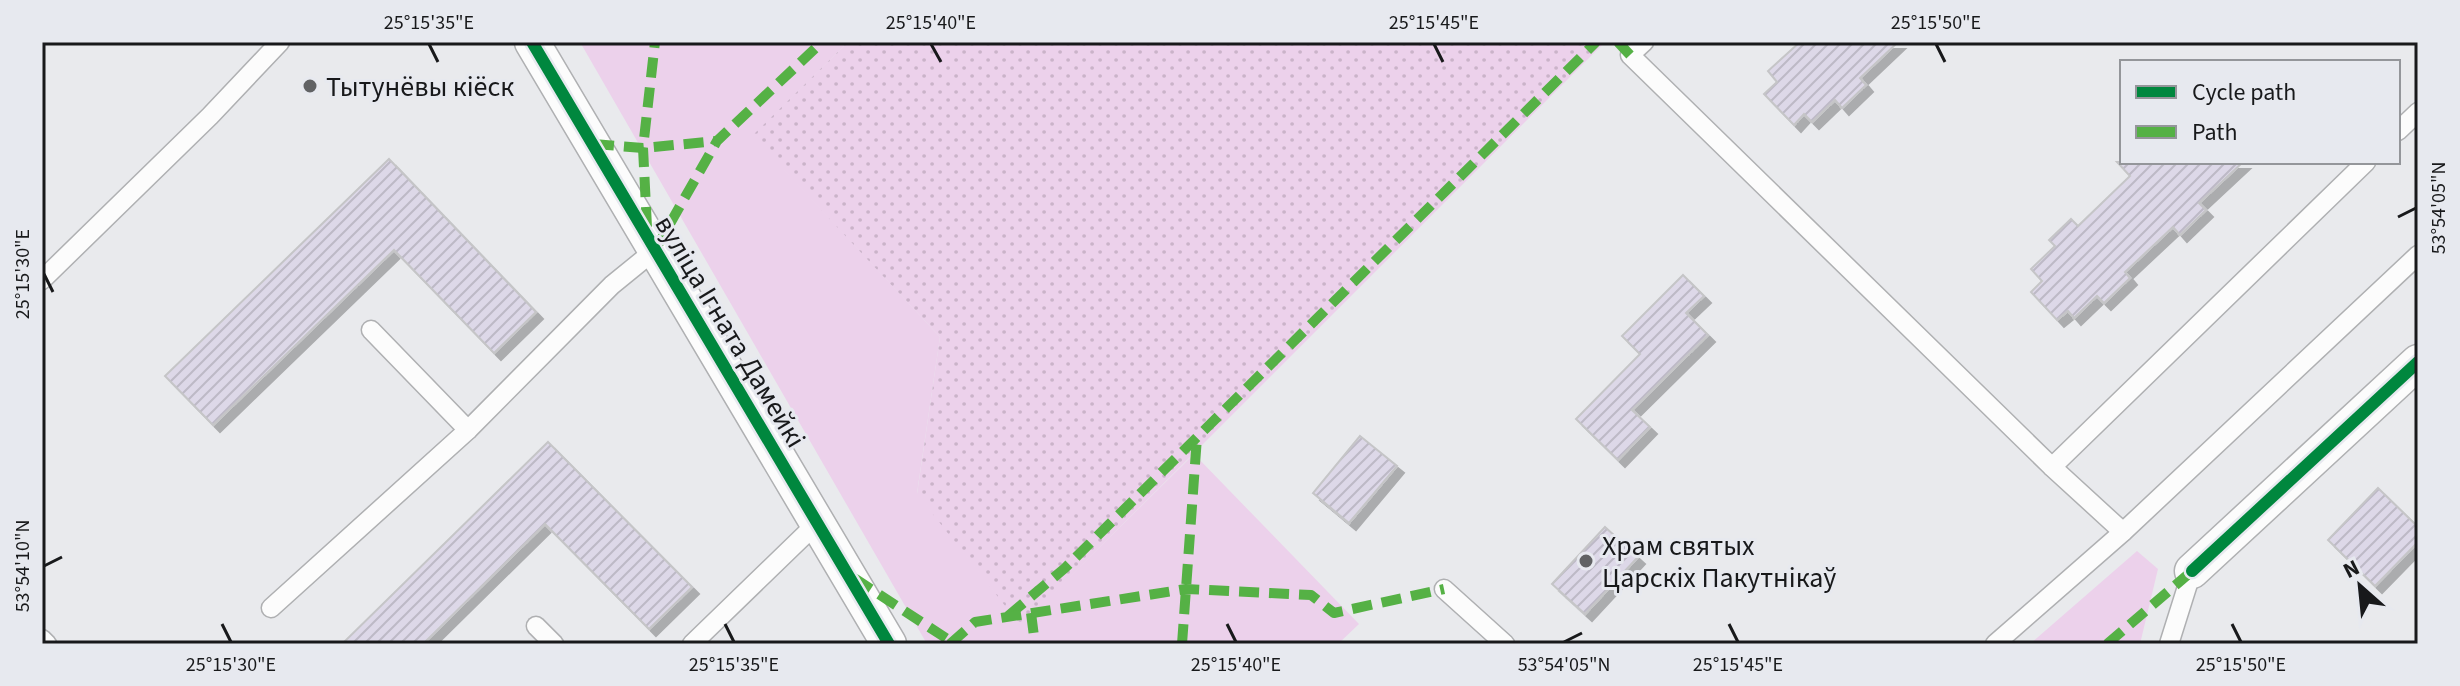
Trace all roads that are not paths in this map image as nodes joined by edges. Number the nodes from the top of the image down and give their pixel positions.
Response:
1 (280, 42) edge
2 (532, 42) edge
3 (1644, 42) edge
4 (2418, 112) edge
5 (2400, 129) edge
6 (2364, 164) edge
7 (655, 250) junction
8 (2418, 255) edge
9 (42, 280) edge
10 (371, 330) dead end
11 (2418, 362) edge
12 (468, 430) junction
13 (2052, 467) junction
14 (817, 523) junction
15 (2123, 532) junction
16 (2192, 571) joint
17 (1444, 589) dead end
18 (271, 608) dead end
19 (536, 626) dead end
20 (42, 639) edge
21 (47, 644) edge
22 (554, 644) edge
23 (692, 644) edge
24 (889, 644) edge
25 (1505, 644) edge
26 (1995, 644) edge
27 (2169, 644) edge

1 - 9 lane
2 - 7 street, вуліца Ігната Дамейкі
3 - 13 lane
4 - 5 lane
6 - 13 lane
7 - 12 lane
7 - 14 street, вуліца Ігната Дамейкі
8 - 15 lane
10 - 12 lane
11 - 16 street
12 - 18 lane
13 - 15 lane
14 - 23 lane
14 - 24 street, вуліца Ігната Дамейкі
15 - 26 lane
16 - 27 lane
17 - 25 lane
19 - 22 lane
20 - 21 lane

